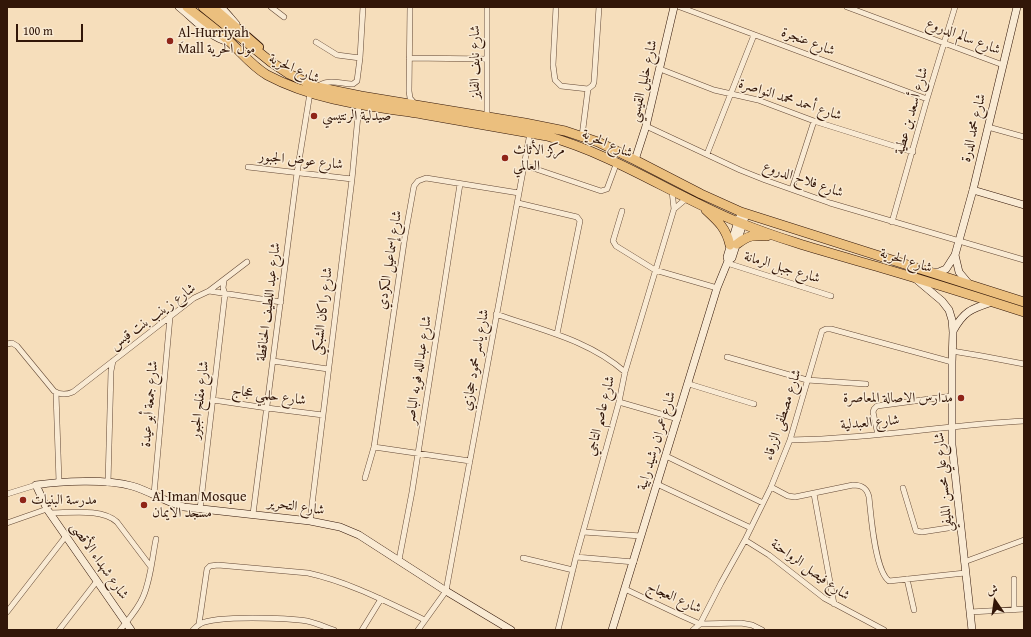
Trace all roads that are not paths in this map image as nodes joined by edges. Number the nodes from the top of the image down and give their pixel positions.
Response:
1 (179, 7) edge
2 (186, 7) edge
3 (203, 7) edge
4 (213, 7) edge
5 (220, 7) edge
6 (271, 7) edge
7 (363, 7) edge
8 (410, 7) edge
9 (487, 7) edge
10 (556, 7) edge
11 (599, 7) edge
12 (674, 7) edge
13 (680, 7) edge
14 (847, 7) edge
15 (955, 7) edge
16 (1016, 7) edge
17 (284, 17) dead end
18 (238, 28) junction
19 (754, 35) junction
20 (230, 42) junction
21 (316, 42) dead end
22 (944, 44) junction
23 (360, 58) junction
24 (409, 58) junction
25 (487, 59) junction
26 (270, 62) junction
27 (1003, 65) junction
28 (660, 69) junction
29 (317, 87) junction
30 (588, 89) junction
31 (409, 91) junction
32 (310, 93) junction
33 (730, 93) junction
34 (927, 99) junction
35 (398, 103) junction
36 (359, 105) junction
37 (417, 105) junction
38 (487, 116) junction
39 (814, 121) junction
40 (646, 126) junction
41 (988, 127) junction
42 (530, 133) junction
43 (582, 136) junction
44 (1024, 137) edge
45 (913, 152) junction
46 (707, 154) junction
47 (635, 160) junction
48 (617, 162) junction
49 (524, 165) junction
50 (248, 167) dead end
51 (297, 173) junction
52 (352, 179) junction
53 (460, 184) junction
54 (671, 190) junction
55 (792, 190) junction
56 (973, 190) junction
57 (519, 193) junction
58 (687, 198) junction
59 (518, 203) junction
60 (698, 204) junction
61 (1024, 205) edge
62 (674, 209) junction
63 (622, 211) dead end
64 (744, 213) junction
65 (892, 222) junction
66 (740, 223) junction
67 (779, 238) junction
68 (959, 241) junction
69 (733, 244) junction
70 (955, 255) junction
71 (1024, 260) edge
72 (246, 262) dead end
73 (727, 262) junction
74 (655, 270) junction
75 (931, 272) junction
76 (914, 277) junction
77 (224, 281) junction
78 (969, 284) junction
79 (717, 288) junction
80 (209, 291) junction
81 (225, 294) junction
82 (831, 296) dead end
83 (281, 302) junction
84 (992, 302) junction
85 (1024, 302) edge
86 (1024, 312) edge
87 (496, 314) junction
88 (170, 317) junction
89 (953, 332) junction
90 (558, 334) junction
91 (7, 344) edge
92 (952, 351) junction
93 (727, 357) dead end
94 (113, 361) junction
95 (273, 362) junction
96 (952, 362) junction
97 (1024, 364) edge
98 (328, 369) junction
99 (625, 372) junction
100 (807, 380) junction
101 (689, 384) junction
102 (866, 384) dead end
103 (56, 393) junction
104 (952, 396) junction
105 (212, 400) junction
106 (619, 402) junction
107 (754, 404) dead end
108 (267, 408) junction
109 (323, 415) junction
110 (678, 419) junction
111 (1024, 421) edge
112 (951, 428) junction
113 (878, 435) junction
114 (790, 440) junction
115 (374, 447) junction
116 (417, 454) junction
117 (666, 456) junction
118 (470, 461) junction
119 (365, 478) dead end
120 (59, 482) junction
121 (108, 483) junction
122 (658, 484) junction
123 (36, 485) junction
124 (771, 487) junction
125 (903, 488) dead end
126 (7, 494) edge
127 (154, 494) junction
128 (814, 494) junction
129 (763, 503) junction
130 (200, 509) junction
131 (49, 511) junction
132 (253, 514) junction
133 (310, 521) junction
134 (7, 523) edge
135 (961, 526) junction
136 (750, 528) junction
137 (583, 532) junction
138 (66, 536) junction
139 (641, 536) junction
140 (156, 539) dead end
141 (745, 540) junction
142 (1024, 540) edge
143 (576, 557) junction
144 (523, 558) dead end
145 (400, 560) junction
146 (634, 562) junction
147 (964, 562) junction
148 (151, 567) junction
149 (573, 570) junction
150 (965, 573) junction
151 (907, 579) junction
152 (1014, 579) dead end
153 (97, 581) junction
154 (625, 589) junction
155 (446, 591) junction
156 (382, 599) junction
157 (834, 604) junction
158 (1024, 609) edge
159 (914, 610) dead end
160 (1014, 610) junction
161 (7, 612) edge
162 (970, 612) junction
163 (425, 620) junction
164 (126, 623) junction
165 (199, 624) junction
166 (700, 624) junction
167 (58, 630) edge
168 (120, 630) edge
169 (131, 630) edge
170 (193, 630) edge
171 (334, 630) edge
172 (362, 630) edge
173 (418, 630) edge
174 (512, 630) edge
175 (558, 630) edge
176 (612, 630) edge
177 (693, 630) edge
178 (762, 630) edge
179 (884, 630) edge
180 (972, 630) edge

1 - 20 street
2 - 20 highway, شارع الحرية
3 - 26 highway, شارع الحرية
4 - 18 main road
5 - 18 street
6 - 17 street
7 - 23 street
8 - 24 street
9 - 25 street, شارع نايف الفايز
10 - 30 street
11 - 30 street
12 - 28 street, شارع خليل القيسي
13 - 19 street, شارع عنجرة
14 - 22 street, شارع سالم الدروع
15 - 22 street, شارع أسعد بن عطية
16 - 27 street, شارع محمد الدرة
18 - 26 main road
19 - 33 street
19 - 34 street, شارع عنجرة
20 - 32 highway, شارع الحرية
21 - 23 street
22 - 27 street, شارع سالم الدروع
22 - 34 street, شارع أسعد بن عطية
23 - 29 street
24 - 25 street
24 - 31 street
25 - 38 street, شارع نايف الفايز
26 - 29 highway, شارع الحرية
27 - 41 street, شارع محمد الدرة
28 - 33 street, شارع أحمد محمد النواصرة
28 - 40 street, شارع خليل القيسي
29 - 35 highway, شارع الحرية
30 - 43 street
31 - 35 street
31 - 37 street
32 - 36 highway, شارع الحرية
32 - 51 street, شارع عبد اللطيف الحناقطة
33 - 39 street, شارع أحمد محمد النواصرة
33 - 46 street
34 - 45 street, شارع أسعد بن عطية
35 - 37 highway, شارع الحرية
36 - 42 highway, شارع الحرية
36 - 52 street, شارع راكان الشبكي
37 - 38 highway, شارع الحرية
38 - 43 highway, شارع الحرية
39 - 45 street, شارع أحمد محمد النواصرة
39 - 55 street
40 - 46 street, شارع فلاح الدروع
40 - 47 street, شارع خليل القيسي
41 - 44 street
41 - 56 street, شارع محمد الدرة
42 - 48 highway, شارع الحرية
42 - 49 street, شارع ياسر محمود حجازي
43 - 47 highway, شارع الحرية
45 - 65 street, شارع أسعد بن عطية
46 - 55 street, شارع فلاح الدروع
47 - 64 highway, شارع الحرية
48 - 49 street
48 - 54 highway, شارع الحرية
49 - 57 street, شارع ياسر محمود حجازي
50 - 51 street, شارع عوض الجبور
51 - 52 street, شارع عوض الجبور
51 - 83 street, شارع عبد اللطيف الحناقطة
52 - 98 street, شارع راكان الشبكي
53 - 57 street, شارع إسماعيل الكردي
53 - 115 street, شارع إسماعيل الكردي
53 - 116 street, شارع عبدالله فويه الباصر
54 - 58 highway, شارع الحرية
54 - 62 street, شارع عاصم التاجي
55 - 65 street, شارع فلاح الدروع
56 - 61 street
56 - 68 street, شارع محمد الدرة
57 - 59 street, شارع ياسر محمود حجازي
58 - 60 highway, شارع الحرية
58 - 62 street
59 - 87 street, شارع ياسر محمود حجازي
59 - 90 street
60 - 66 highway, شارع الحرية
60 - 69 highway
62 - 74 street, شارع عاصم التاجي
63 - 74 street
64 - 66 street, شارع عمران رشيد رابية
64 - 75 highway, شارع الحرية
65 - 68 street, شارع فلاح الدروع
66 - 67 highway, شارع الحرية
66 - 69 street, شارع عمران رشيد رابية
67 - 69 highway
67 - 76 highway, شارع الحرية
68 - 70 street, شارع محمد الدرة
68 - 71 street, شارع فلاح الدروع
69 - 73 street, شارع عمران رشيد رابية
70 - 75 street, شارع محمد الدرة
70 - 78 street
72 - 77 street
73 - 79 street, شارع عمران رشيد رابية
73 - 82 street, شارع جبل الرمانة
74 - 79 street
74 - 99 street, شارع عاصم التاجي
75 - 78 highway, شارع الحرية
76 - 84 highway, شارع الحرية
76 - 89 street, شارع علي محسن المليفي
77 - 80 street
77 - 81 street, شارع مفلح الجبور
78 - 85 highway, شارع الحرية
79 - 101 street, شارع عمران رشيد رابية
80 - 81 street, شارع زينب بنت قيس
80 - 88 street, شارع زينب بنت قيس
81 - 83 street, شارع زينب بنت قيس
81 - 105 street, شارع مفلح الجبور
83 - 95 street, شارع عبد اللطيف الحناقطة
84 - 86 highway, شارع الحرية
84 - 89 street
87 - 90 street
87 - 118 street, شارع ياسر محمود حجازي
88 - 94 street, شارع زينب بنت قيس
88 - 127 street, شارع جمعة أبو عيدة
89 - 92 street, شارع علي محسن المليفي
90 - 99 street
91 - 103 street
92 - 96 street, شارع علي محسن المليفي
92 - 97 street
93 - 100 street
94 - 103 street
94 - 121 street, شارع زينب بنت قيس
95 - 98 street
95 - 108 street, شارع عبد اللطيف الحناقطة
96 - 100 street, شارع مصطفى الزرقاء
96 - 104 street, شارع علي محسن المليفي
98 - 109 street, شارع راكان الشبكي
99 - 106 street, شارع عاصم التاجي
100 - 102 street
100 - 114 street, شارع مصطفى الزرقاء
101 - 107 street
101 - 110 street, شارع عمران رشيد رابية
103 - 120 street
104 - 112 street, شارع علي محسن المليفي
104 - 113 street
105 - 108 street, شارع حلمي عجاج
105 - 130 street, شارع مفلح الجبور
106 - 110 street
106 - 137 street, شارع عاصم التاجي
108 - 109 street, شارع حلمي عجاج
108 - 132 street, شارع عبد اللطيف الحناقطة
109 - 133 street, شارع راكان الشبكي
110 - 117 street, شارع عمران رشيد رابية
111 - 112 street, شارع العبدلية
112 - 113 street, شارع العبدلية
112 - 135 street, شارع علي محسن المليفي
113 - 114 street, شارع العبدلية
114 - 124 street, شارع مصطفى الزرقاء
115 - 116 street
115 - 119 street, شارع إسماعيل الكردي
116 - 118 street
116 - 145 street, شارع عبدالله فويه الباصر
117 - 122 street, شارع عمران رشيد رابية
117 - 129 street
118 - 155 street, شارع ياسر محمود حجازي
120 - 121 street, شارع التحرير
120 - 123 street, شارع التحرير
121 - 127 street, شارع التحرير
122 - 136 street
122 - 139 street, شارع عمران رشيد رابية
123 - 126 street, شارع التحرير
123 - 131 street, شارع شهداء الأقصى
124 - 128 street
124 - 129 street, شارع مصطفى الزرقاء
125 - 135 street
127 - 130 street, شارع التحرير
128 - 151 street
128 - 157 street
129 - 136 street, شارع مصطفى الزرقاء
130 - 132 street, شارع التحرير
131 - 134 street
131 - 138 street, شارع شهداء الأقصى
131 - 148 street
132 - 133 street, شارع التحرير
133 - 145 street, شارع التحرير
135 - 147 street, شارع علي محسن المليفي
136 - 141 street, شارع مصطفى الزرقاء
137 - 139 street
137 - 143 street, شارع عاصم التاجي
138 - 153 street, شارع شهداء الأقصى
138 - 161 street
139 - 146 street, شارع عمران رشيد رابية
140 - 148 street
141 - 157 street, شارع فيصل الرواحنة
141 - 166 street, شارع مصطفى الزرقاء
142 - 147 street
143 - 146 street
143 - 149 street, شارع عاصم التاجي
144 - 149 street
145 - 155 street, شارع التحرير
146 - 154 street, شارع عمران رشيد رابية
147 - 150 street, شارع علي محسن المليفي
148 - 164 street
149 - 175 street, شارع عاصم التاجي
150 - 151 street
150 - 162 street, شارع علي محسن المليفي
151 - 159 street
152 - 160 street
153 - 164 street, شارع شهداء الأقصى
153 - 167 street
154 - 166 street, شارع العجاج
154 - 176 street, شارع عمران رشيد رابية
155 - 163 street
155 - 174 street, شارع التحرير
156 - 163 street
156 - 165 street
156 - 172 street
157 - 179 street, شارع فيصل الرواحنة
158 - 160 street
160 - 162 street
162 - 180 street, شارع علي محسن المليفي
163 - 173 street
164 - 168 street
164 - 169 street, شارع شهداء الأقصى
165 - 170 street
165 - 171 street
166 - 177 street
166 - 178 street, شارع العجاج

